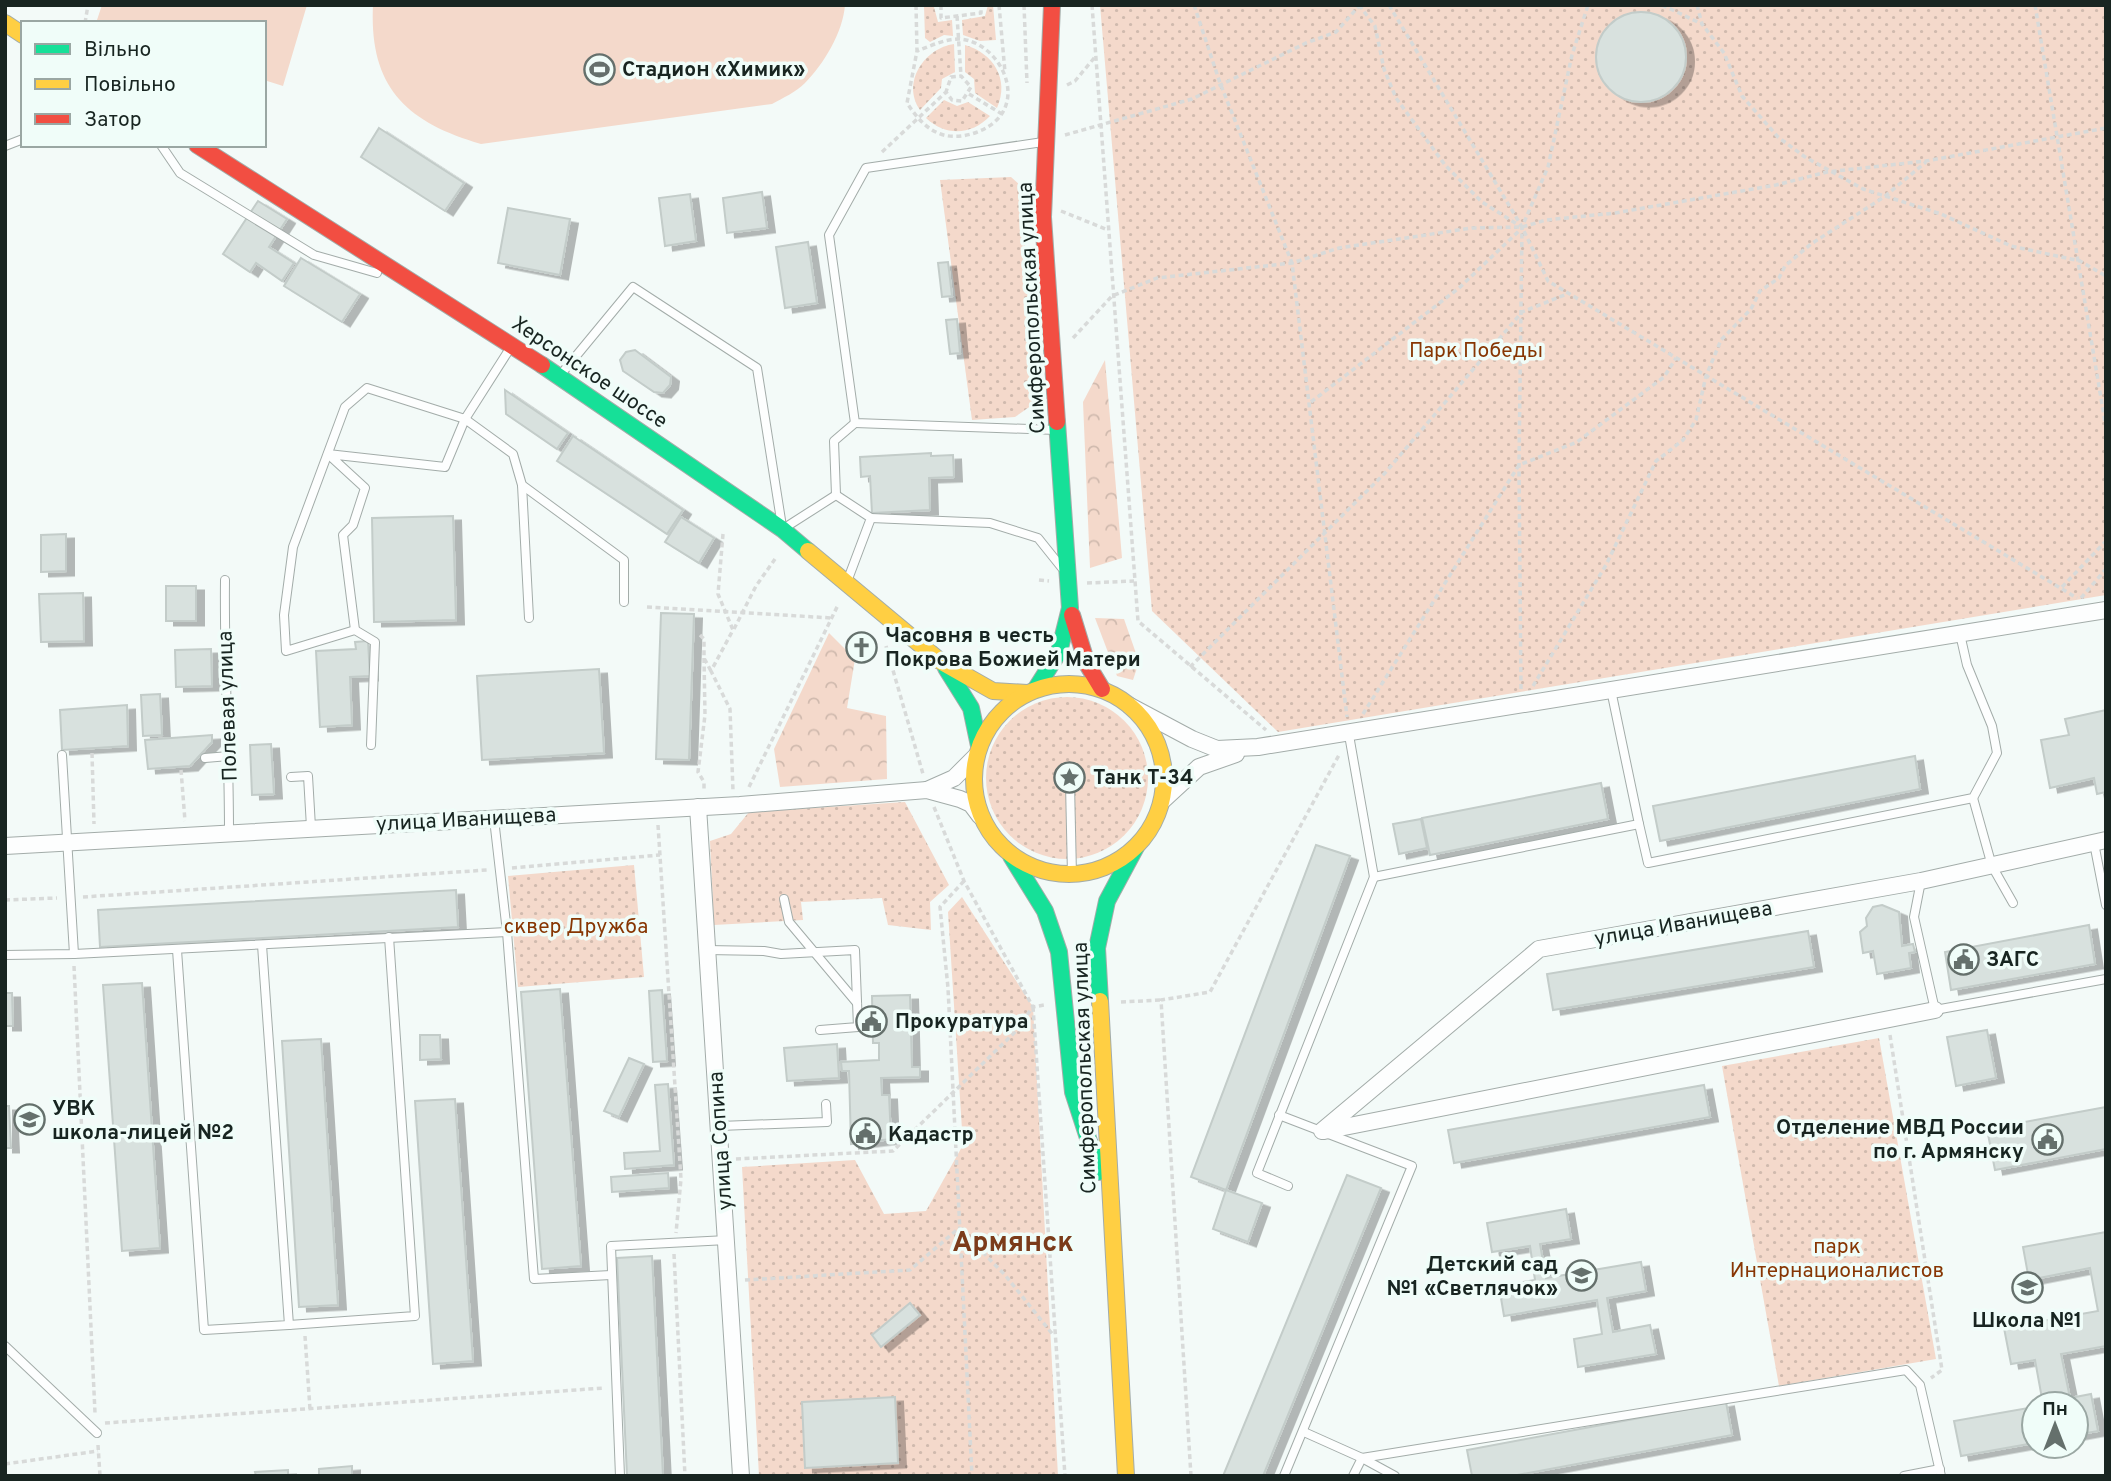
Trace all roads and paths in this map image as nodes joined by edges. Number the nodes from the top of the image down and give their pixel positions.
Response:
1 (916, 5) edge
2 (941, 5) edge
3 (981, 5) edge
4 (999, 5) edge
5 (1024, 5) edge
6 (1052, 5) edge
7 (1092, 5) edge
8 (1194, 5) edge
9 (1359, 5) edge
10 (1389, 5) edge
11 (1588, 5) edge
12 (1662, 5) edge
13 (1697, 5) edge
14 (2035, 5) edge
15 (957, 16) junction
16 (5, 23) edge
17 (1702, 24) junction
18 (21, 34) edge
19 (958, 39) junction
20 (917, 51) junction
21 (1095, 57) junction
22 (1005, 74) junction
23 (961, 76) junction
24 (1220, 83) junction
25 (1058, 88) dead end
26 (1027, 89) dead end
27 (946, 92) junction
28 (969, 94) junction
29 (1002, 114) junction
30 (918, 119) junction
31 (1100, 125) junction
32 (2106, 128) edge
33 (2057, 136) junction
34 (1050, 140) junction
35 (162, 147) edge
36 (200, 147) edge
37 (1926, 161) junction
38 (866, 168) junction
39 (1827, 172) junction
40 (1884, 197) junction
41 (1057, 209) dead end
42 (1522, 227) junction
43 (1108, 230) junction
44 (2080, 261) junction
45 (1292, 262) junction
46 (2106, 276) edge
47 (418, 285) junction
48 (1567, 294) junction
49 (1112, 296) junction
50 (1522, 312) junction
51 (512, 344) junction
52 (1068, 344) dead end
53 (1676, 358) junction
54 (561, 375) junction
55 (1706, 376) junction
56 (1310, 402) junction
57 (465, 419) junction
58 (855, 423) junction
59 (2106, 428) edge
60 (1058, 430) junction
61 (328, 454) junction
62 (1519, 465) junction
63 (522, 485) junction
64 (836, 495) junction
65 (871, 518) junction
66 (782, 529) junction
67 (1324, 533) junction
68 (723, 534) dead end
69 (2106, 541) edge
70 (775, 559) dead end
71 (2106, 569) edge
72 (1070, 579) junction
73 (225, 580) dead end
74 (847, 584) junction
75 (2062, 587) junction
76 (2079, 599) junction
77 (624, 602) dead end
78 (647, 607) dead end
79 (1070, 608) junction
80 (727, 611) junction
81 (2098, 611) edge
82 (742, 612) junction
83 (885, 613) junction
84 (529, 618) dead end
85 (832, 618) junction
86 (355, 629) junction
87 (733, 630) junction
88 (1960, 634) junction
89 (700, 635) dead end
90 (704, 658) junction
91 (940, 660) junction
92 (1191, 667) junction
93 (710, 671) junction
94 (1102, 689) junction
95 (1611, 690) junction
96 (1031, 692) junction
97 (1522, 705) junction
98 (1130, 706) junction
99 (1349, 735) junction
100 (1297, 743) junction
101 (371, 745) dead end
102 (1258, 747) junction
103 (977, 751) junction
104 (92, 753) dead end
105 (62, 755) dead end
106 (229, 757) junction
107 (205, 758) dead end
108 (181, 770) dead end
109 (291, 777) dead end
110 (1070, 784) dead end
111 (927, 790) junction
112 (724, 795) dead end
113 (1973, 798) junction
114 (1162, 801) junction
115 (701, 802) junction
116 (740, 805) junction
117 (656, 810) junction
118 (980, 816) junction
119 (494, 817) junction
120 (1639, 824) junction
121 (311, 827) junction
122 (229, 832) junction
123 (186, 834) junction
124 (94, 840) junction
125 (67, 842) junction
126 (2100, 842) edge
127 (5, 846) edge
128 (1136, 847) junction
129 (660, 855) junction
130 (1011, 856) junction
131 (1992, 866) junction
132 (499, 870) junction
133 (1072, 875) junction
134 (1374, 877) junction
135 (964, 881) junction
136 (1921, 881) junction
137 (71, 898) junction
138 (784, 899) dead end
139 (5, 900) edge
140 (2013, 903) dead end
141 (2106, 905) edge
142 (507, 932) junction
143 (389, 937) junction
144 (262, 945) junction
145 (177, 950) junction
146 (706, 950) junction
147 (815, 953) junction
148 (74, 954) junction
149 (5, 955) edge
150 (2106, 979) edge
151 (1161, 1000) junction
152 (857, 1003) junction
153 (1064, 1003) junction
154 (1099, 1003) junction
155 (1033, 1007) junction
156 (1935, 1010) junction
157 (1888, 1019) junction
158 (820, 1030) dead end
159 (953, 1091) junction
160 (826, 1104) dead end
161 (1279, 1115) junction
162 (720, 1126) junction
163 (1322, 1131) junction
164 (722, 1160) junction
165 (1288, 1186) dead end
166 (1111, 1212) junction
167 (959, 1227) junction
168 (727, 1240) junction
169 (675, 1242) junction
170 (611, 1275) junction
171 (729, 1281) junction
172 (304, 1324) junction
173 (289, 1325) junction
174 (1055, 1337) junction
175 (5, 1346) edge
176 (1920, 1385) junction
177 (616, 1387) junction
178 (310, 1409) junction
179 (96, 1429) junction
180 (1304, 1432) junction
181 (98, 1451) junction
182 (1362, 1458) junction
183 (5, 1464) edge
184 (1941, 1473) edge
185 (100, 1476) edge
186 (620, 1476) edge
187 (685, 1476) edge
188 (741, 1476) edge
189 (972, 1476) edge
190 (1065, 1476) edge
191 (1126, 1476) edge
192 (1191, 1476) edge
193 (1284, 1476) edge
194 (1353, 1476) edge
195 (1395, 1476) edge
196 (1904, 1476) edge

1 - 20 path
2 - 15 path
3 - 15 path
4 - 22 path
5 - 26 path
6 - 34 main road, Симферопольская улица
7 - 21 path
8 - 24 path
9 - 24 path
9 - 42 path
10 - 42 path
11 - 42 path
12 - 17 path
13 - 17 path
14 - 33 path
15 - 19 path
16 - 18 main road
17 - 39 path
19 - 20 path
19 - 22 path
19 - 23 path
20 - 30 path
21 - 25 path
21 - 31 path
22 - 29 path
23 - 27 path
23 - 28 path
24 - 31 path
24 - 45 path
27 - 28 path
27 - 30 path
28 - 29 path
29 - 30 path
30 - 38 path
31 - 34 path
31 - 43 path
32 - 33 path
33 - 37 path
33 - 44 path
34 - 38 lane
34 - 60 main road, Симферопольская улица
35 - 47 lane
36 - 47 main road, Херсонское шоссе
37 - 39 path
37 - 40 path
38 - 58 lane
39 - 40 path
39 - 42 path
40 - 44 path
40 - 55 path
41 - 43 path
42 - 45 path
42 - 48 path
42 - 50 path
42 - 56 path
43 - 49 path
44 - 46 path
44 - 59 path
45 - 49 path
45 - 56 path
47 - 51 main road, Херсонское шоссе
48 - 50 path
48 - 53 path
49 - 52 path
49 - 92 path
50 - 62 path
50 - 67 path
51 - 54 main road, Херсонское шоссе
51 - 57 lane
53 - 55 path
53 - 62 path
54 - 66 main road, Херсонское шоссе
54 - 66 lane
55 - 75 path
55 - 97 path
56 - 67 path
57 - 61 lane
57 - 61 lane
57 - 63 lane
58 - 60 lane
58 - 64 lane
60 - 72 main road, Симферопольская улица
61 - 86 lane
61 - 86 lane
62 - 97 path
62 - 99 path
63 - 77 lane
63 - 84 lane
64 - 65 lane
64 - 66 lane
65 - 72 lane
65 - 74 lane
66 - 74 main road, Херсонское шоссе
67 - 92 path
67 - 99 path
68 - 80 path
69 - 75 path
70 - 82 path
71 - 76 path
72 - 79 main road, Симферопольская улица
73 - 106 lane, Полевая улица
74 - 83 main road, Херсонское шоссе
74 - 85 path
75 - 76 path
76 - 81 path
78 - 80 path
79 - 94 main road, Симферопольская улица
79 - 96 main road, Симферопольская улица
80 - 82 path
80 - 87 path
81 - 88 street
82 - 85 path
82 - 87 path
83 - 91 main road, Херсонское шоссе
83 - 111 path
85 - 116 path
86 - 101 lane
87 - 93 path
88 - 95 street
88 - 113 lane
89 - 90 path
90 - 93 path
90 - 115 path
91 - 96 main road, Херсонское шоссе
91 - 103 main road, Херсонское шоссе
92 - 100 path
93 - 112 path
94 - 96 main road
94 - 98 main road
95 - 97 street
95 - 120 lane
96 - 103 main road
97 - 99 street
98 - 102 street
98 - 114 main road
99 - 100 street
99 - 134 lane
99 - 151 path
100 - 102 street
102 - 114 street
103 - 111 street, улица Иванищева
103 - 118 main road
104 - 124 path
105 - 125 lane
106 - 107 lane
106 - 122 lane, Полевая улица
108 - 123 path
109 - 121 lane
110 - 133 lane
111 - 116 street, улица Иванищева
111 - 118 street, улица Иванищева
111 - 135 path
113 - 120 lane
113 - 131 lane
114 - 128 main road
115 - 116 street, улица Иванищева
115 - 117 street, улица Иванищева
115 - 146 street, улица Сопина
117 - 119 street, улица Иванищева
117 - 129 path
118 - 130 main road
119 - 121 street, улица Иванищева
119 - 132 lane
120 - 134 lane
121 - 122 street, улица Иванищева
122 - 123 street, улица Иванищева
123 - 124 street, улица Иванищева
124 - 125 street, улица Иванищева
125 - 127 street, улица Иванищева
125 - 137 lane
126 - 131 street, улица Иванищева
126 - 141 lane
128 - 133 main road
128 - 154 main road, Симферопольская улица
129 - 132 path
129 - 169 path
130 - 133 main road
130 - 153 main road, Симферопольская улица
131 - 136 street, улица Иванищева
131 - 140 lane
132 - 137 path
132 - 142 lane
134 - 161 lane
135 - 155 path
135 - 159 path
136 - 156 lane
136 - 163 street, улица Иванищева
137 - 139 path
137 - 148 lane
138 - 147 lane
142 - 143 lane
142 - 170 lane
143 - 144 lane
143 - 172 lane
144 - 145 lane
144 - 173 lane
145 - 148 lane
145 - 173 lane
146 - 147 lane
146 - 162 street, улица Сопина
147 - 152 lane
147 - 152 lane
148 - 149 lane
148 - 179 path
150 - 156 lane
151 - 154 path
151 - 192 path
152 - 158 lane
153 - 155 path
153 - 166 main road, Симферопольская улица
154 - 166 main road, Симферопольская улица
155 - 159 path
155 - 174 path
156 - 157 street
157 - 163 street
157 - 176 path
159 - 164 path
159 - 167 path
160 - 162 lane
161 - 163 lane
161 - 165 lane
162 - 164 street, улица Сопина
163 - 180 lane
164 - 168 street, улица Сопина
166 - 191 main road, Симферопольская улица
167 - 171 path
167 - 174 path
167 - 189 path
168 - 169 lane
168 - 171 street, улица Сопина
169 - 170 lane
169 - 187 path
170 - 177 lane
171 - 188 street, улица Сопина
172 - 173 lane
172 - 178 path
174 - 190 path
175 - 179 lane
176 - 182 lane
176 - 184 lane
177 - 178 path
177 - 186 lane
178 - 179 path
179 - 181 path
180 - 182 lane
180 - 193 lane
181 - 183 path
181 - 185 path
182 - 194 lane
182 - 195 lane
184 - 196 lane

